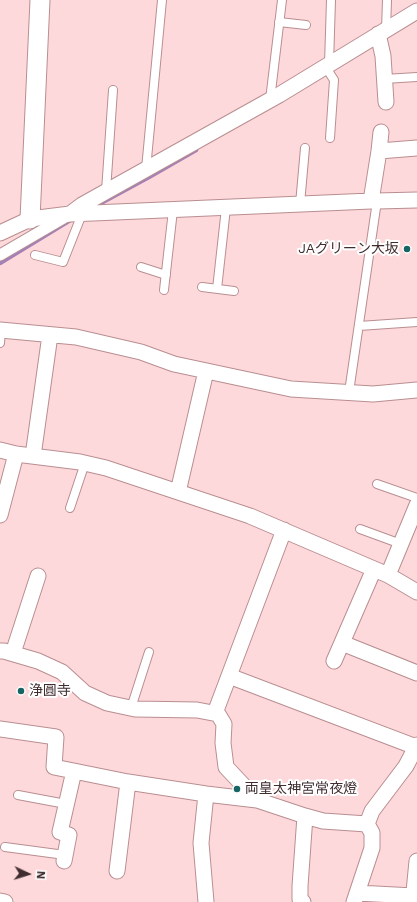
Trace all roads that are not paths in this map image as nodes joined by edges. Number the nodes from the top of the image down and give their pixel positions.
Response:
1 (40, 0) edge
2 (162, 0) edge
3 (282, 0) edge
4 (331, 0) edge
5 (387, 0) edge
6 (417, 11) edge
7 (279, 22) junction
8 (306, 25) dead end
9 (382, 32) junction
10 (327, 65) junction
11 (417, 77) edge
12 (384, 80) junction
13 (113, 90) dead end
14 (270, 100) junction
15 (386, 102) dead end
16 (381, 132) dead end
17 (330, 138) dead end
18 (305, 148) dead end
19 (417, 148) edge
20 (379, 151) junction
21 (146, 169) junction
22 (106, 191) junction
23 (417, 200) edge
24 (374, 201) junction
25 (300, 204) junction
26 (226, 208) junction
27 (173, 210) junction
28 (76, 214) junction
29 (30, 219) junction
30 (0, 233) edge
31 (0, 255) edge
32 (35, 255) dead end
33 (141, 267) dead end
34 (166, 275) junction
35 (202, 287) dead end
36 (217, 289) junction
37 (164, 290) dead end
38 (234, 291) dead end
39 (417, 322) edge
40 (359, 326) junction
41 (0, 335) edge
42 (50, 335) junction
43 (206, 371) junction
44 (417, 390) edge
45 (349, 392) junction
46 (0, 450) edge
47 (16, 454) junction
48 (33, 456) junction
49 (85, 463) junction
50 (377, 484) dead end
51 (178, 492) junction
52 (417, 498) edge
53 (417, 505) edge
54 (70, 508) dead end
55 (0, 515) edge
56 (360, 529) dead end
57 (284, 530) junction
58 (401, 544) junction
59 (374, 568) junction
60 (388, 575) junction
61 (38, 576) dead end
62 (417, 592) edge
63 (342, 643) junction
64 (6, 652) edge
65 (149, 652) dead end
66 (334, 661) dead end
67 (417, 674) edge
68 (229, 676) junction
69 (131, 708) junction
70 (215, 713) junction
71 (0, 729) edge
72 (417, 746) edge
73 (411, 768) edge
74 (74, 771) junction
75 (128, 782) junction
76 (206, 794) junction
77 (18, 795) dead end
78 (257, 800) junction
79 (66, 804) junction
80 (305, 816) junction
81 (367, 824) junction
82 (5, 847) dead end
83 (64, 858) joint
84 (417, 861) edge
85 (117, 871) dead end
86 (355, 898) edge
87 (414, 899) edge
88 (0, 901) edge
89 (5, 902) edge
90 (206, 902) edge
91 (303, 902) edge

1 - 29 street
2 - 21 lane
3 - 7 lane
4 - 10 lane
5 - 9 lane
6 - 9 street
7 - 8 lane
7 - 14 lane
9 - 10 street
9 - 12 street
10 - 14 street
10 - 17 lane
11 - 12 lane
12 - 15 street
13 - 22 lane
14 - 21 street
16 - 20 street
18 - 25 lane
19 - 20 street
20 - 24 street
21 - 22 street
22 - 28 street
23 - 24 street
24 - 25 street
24 - 40 lane
25 - 26 street
26 - 27 street
26 - 36 lane
27 - 28 street
27 - 34 lane
28 - 29 street
28 - 31 street
28 - 32 lane
29 - 30 street
33 - 34 lane
34 - 37 lane
35 - 36 lane
36 - 38 lane
39 - 40 lane
40 - 45 lane
41 - 42 street
42 - 43 street
42 - 48 street
43 - 45 street
43 - 51 street
44 - 45 street
46 - 47 street
47 - 48 street
47 - 55 street
48 - 49 street
49 - 51 street
49 - 54 lane
50 - 52 lane
51 - 57 street
53 - 58 street
56 - 58 lane
57 - 59 street
57 - 68 street
58 - 60 street
59 - 60 street
59 - 63 street
60 - 62 street
61 - 64 street
63 - 66 street
63 - 67 street
64 - 69 street
65 - 69 lane
68 - 70 street
68 - 72 street
69 - 70 street
70 - 78 street
71 - 74 street
72 - 73 street
73 - 81 street
74 - 75 street
74 - 79 street
75 - 76 street
75 - 85 street
76 - 78 street
76 - 90 street
77 - 79 lane
78 - 80 street
79 - 83 street
80 - 81 street
80 - 91 street
81 - 86 street
82 - 83 lane
84 - 87 street
86 - 87 street
88 - 89 street

